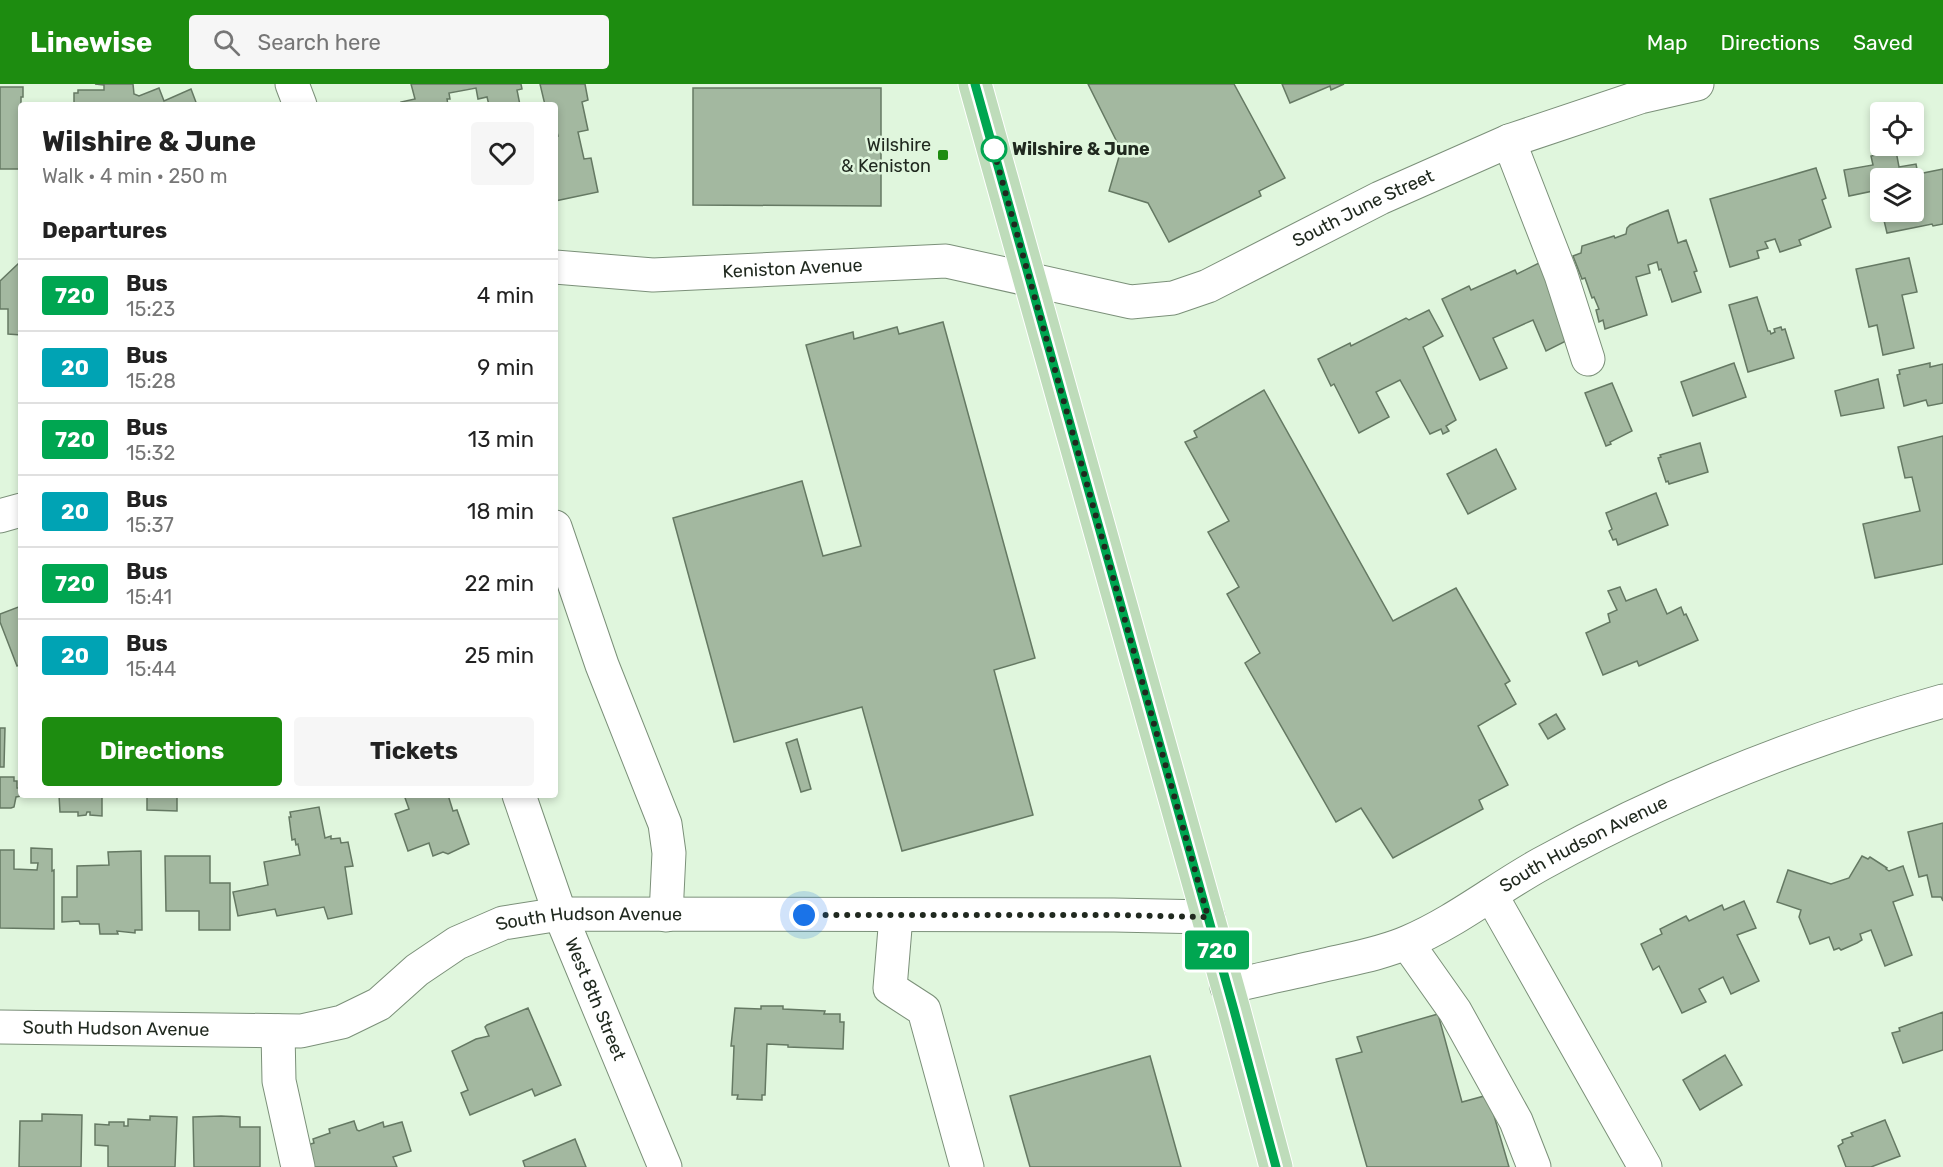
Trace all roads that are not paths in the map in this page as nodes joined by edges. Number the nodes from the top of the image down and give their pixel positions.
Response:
1 (292, 84) edge
2 (975, 84) edge
3 (1697, 84) edge
4 (299, 102) edge
5 (1509, 141) junction
6 (558, 267) edge
7 (1030, 279) junction
8 (1588, 359) dead end
9 (18, 511) edge
10 (0, 516) edge
11 (558, 536) edge
12 (1943, 701) edge
13 (520, 798) edge
14 (1491, 895) junction
15 (560, 914) junction
16 (666, 915) junction
17 (896, 916) junction
18 (1208, 917) junction
19 (1407, 943) junction
20 (1227, 987) junction
21 (0, 1027) edge
22 (278, 1031) junction
23 (298, 1167) edge
24 (665, 1167) edge
25 (967, 1167) edge
26 (1276, 1167) edge
27 (1534, 1167) edge
28 (1645, 1167) edge

1 - 4 street
2 - 7 main road
3 - 5 street, South June Street
5 - 7 street, South June Street
5 - 8 street
6 - 7 street, Keniston Avenue
7 - 18 main road
9 - 10 street
11 - 16 street
12 - 14 street, South Hudson Avenue
13 - 15 street, West 8th Street
14 - 19 street, South Hudson Avenue
14 - 28 street
15 - 16 street, South Hudson Avenue
15 - 22 street, South Hudson Avenue
15 - 24 street, West 8th Street
16 - 17 street, South Hudson Avenue
17 - 18 street, South Hudson Avenue
17 - 25 street
18 - 20 main road
19 - 20 street, South Hudson Avenue
19 - 27 street
20 - 26 main road
21 - 22 street, South Hudson Avenue
22 - 23 street

